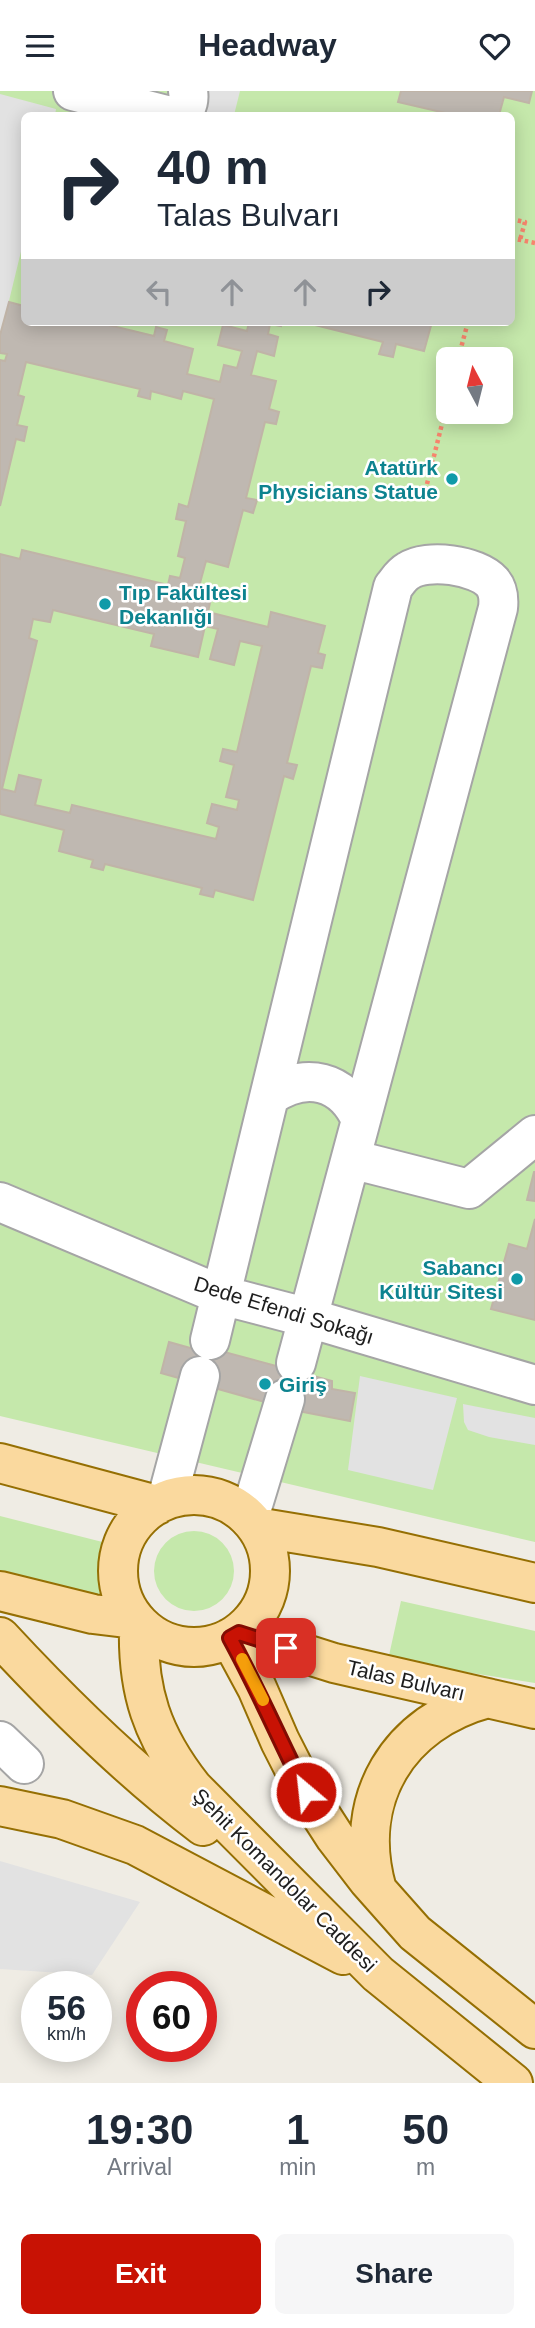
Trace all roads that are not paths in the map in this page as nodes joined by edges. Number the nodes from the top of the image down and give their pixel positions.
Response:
1 (188, 91) edge
2 (102, 94) edge
3 (157, 112) edge
4 (183, 112) edge
5 (270, 1095) junction
6 (361, 1120) junction
7 (535, 1135) edge
8 (351, 1159) junction
9 (0, 1202) edge
10 (221, 1295) junction
11 (309, 1318) junction
12 (210, 1339) dead end
13 (296, 1363) dead end
14 (200, 1376) dead end
15 (535, 1385) edge
16 (285, 1399) dead end
17 (0, 1463) edge
18 (162, 1502) junction
19 (252, 1522) junction
20 (535, 1583) edge
21 (0, 1591) edge
22 (136, 1622) junction
23 (235, 1636) junction
24 (0, 1637) edge
25 (488, 1698) junction
26 (535, 1709) edge
27 (0, 1806) edge
28 (295, 1891) junction
29 (378, 1892) junction
30 (378, 1974) junction
31 (535, 2029) edge
32 (513, 2083) edge

1 - 4 lane
2 - 3 lane
5 - 6 lane
5 - 6 lane
5 - 10 lane
6 - 8 lane
7 - 8 lane
8 - 11 lane
9 - 10 lane, Dede Efendi Sokağı
10 - 11 lane, Dede Efendi Sokağı
10 - 12 lane
11 - 13 lane
11 - 15 lane, Dede Efendi Sokağı
14 - 18 lane
16 - 19 lane
17 - 18 main road
18 - 19 main road
18 - 22 main road
19 - 20 main road
19 - 23 main road
21 - 22 main road
22 - 23 main road
22 - 28 main road, Şehit Komandolar Caddesi
23 - 25 main road, Talas Bulvarı
23 - 29 main road
24 - 28 main road
25 - 26 main road, Talas Bulvarı
25 - 29 main road
27 - 30 main road
28 - 30 main road, Şehit Komandolar Caddesi
29 - 31 main road
30 - 32 main road, Şehit Komandolar Caddesi

